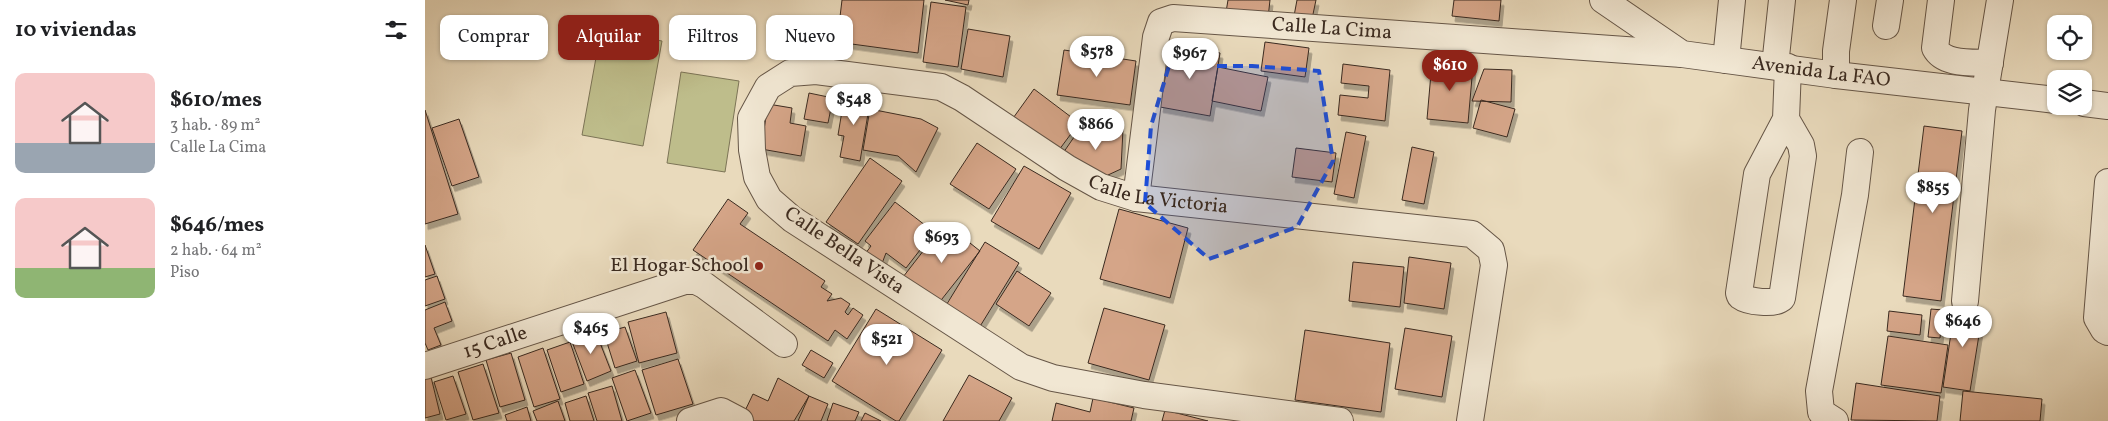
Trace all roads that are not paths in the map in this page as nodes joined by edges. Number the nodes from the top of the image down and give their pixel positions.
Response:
1 (1603, 0) edge
2 (1732, 0) edge
3 (1782, 0) edge
4 (1843, 0) edge
5 (1890, 0) edge
6 (1941, 0) edge
7 (2000, 0) edge
8 (1886, 26) dead end
9 (1681, 54) junction
10 (1726, 60) junction
11 (1990, 63) junction
12 (1781, 67) junction
13 (1836, 75) junction
14 (1984, 91) junction
15 (2047, 99) edge
16 (2092, 104) edge
17 (2108, 106) edge
18 (751, 118) joint
19 (1786, 119) junction
20 (1860, 152) dead end
21 (2108, 182) edge
22 (1136, 198) junction
23 (1965, 301) dead end
24 (2108, 332) edge
25 (784, 344) dead end
26 (425, 366) edge
27 (737, 420) edge
28 (690, 421) edge
29 (1341, 421) edge
30 (1470, 421) edge
31 (1835, 421) edge

1 - 9 street, Avenida La FAO
2 - 10 street
3 - 12 street
4 - 13 street
5 - 8 street
6 - 11 street
7 - 11 street
9 - 10 street, Avenida La FAO
9 - 22 street, Calle La Cima
10 - 12 street, Avenida La FAO
11 - 14 street
12 - 13 street, Avenida La FAO
12 - 19 street
13 - 14 street, Avenida La FAO
14 - 15 street, Avenida La FAO
14 - 23 street
16 - 17 street
18 - 22 street, Calle La Victoria
18 - 29 street, Calle Bella Vista
19 - 19 street
20 - 31 street
21 - 24 street
22 - 30 street, Calle La Victoria
25 - 26 street, 15 Calle
27 - 28 street

